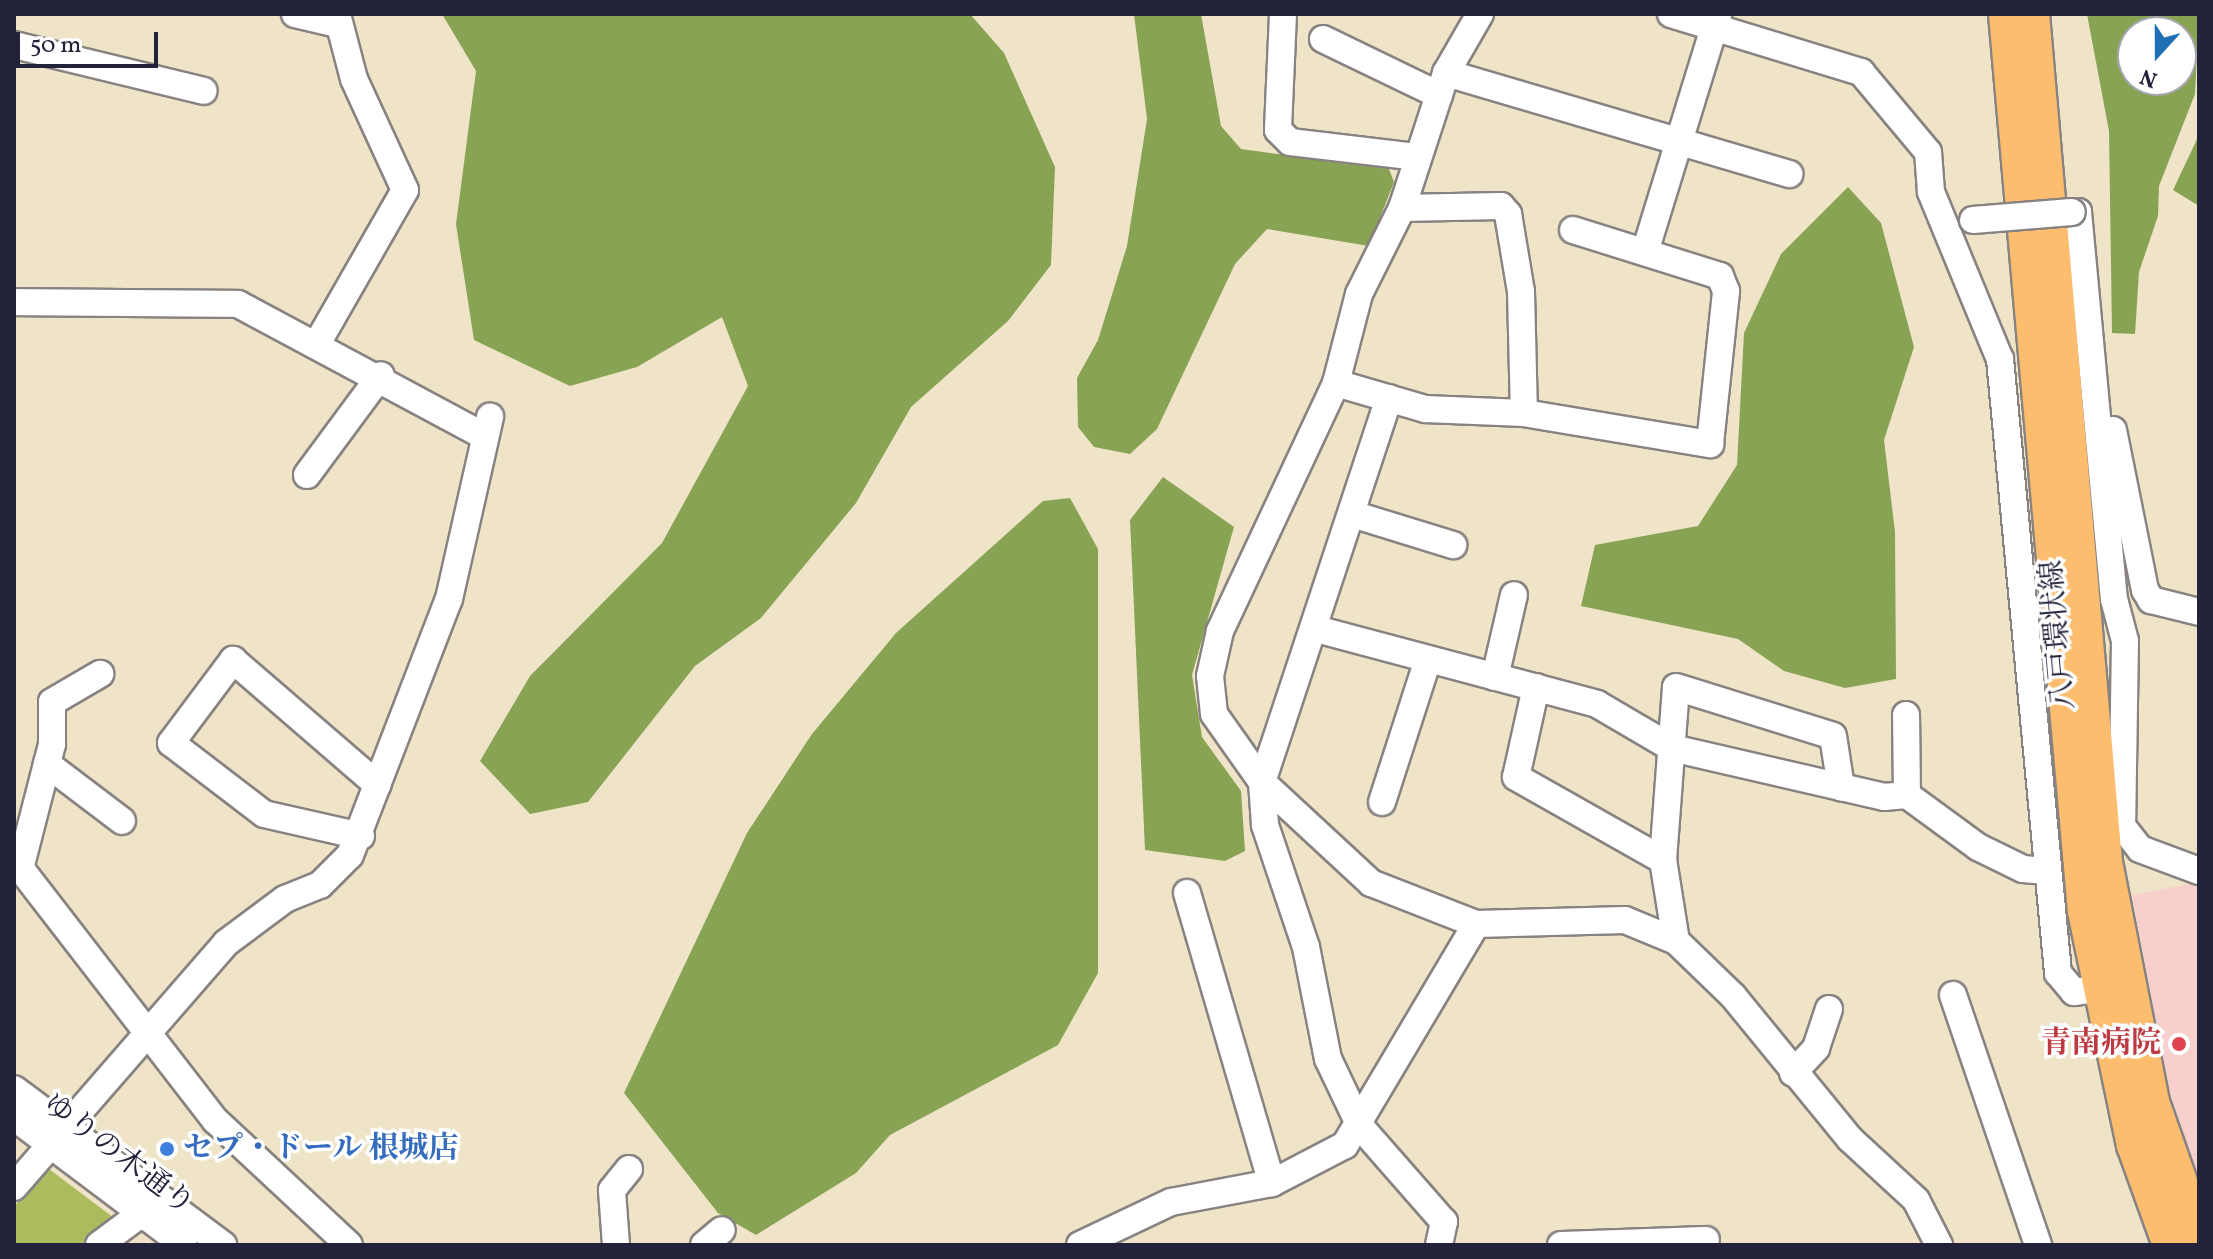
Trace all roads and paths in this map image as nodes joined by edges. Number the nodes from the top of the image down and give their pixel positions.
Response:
1 (295, 14) edge
2 (1283, 14) edge
3 (1480, 14) edge
4 (1671, 14) edge
5 (2006, 14) edge
6 (2032, 14) edge
7 (337, 19) edge
8 (1716, 21) edge
9 (1323, 39) dead end
10 (14, 45) edge
11 (1442, 84) junction
12 (204, 91) dead end
13 (1680, 140) junction
14 (1418, 157) junction
15 (1789, 174) dead end
16 (1402, 208) junction
17 (1960, 222) junction
18 (1573, 230) dead end
19 (1645, 252) junction
20 (14, 302) edge
21 (318, 342) junction
22 (381, 375) junction
23 (1336, 383) junction
24 (1389, 398) junction
25 (1524, 413) junction
26 (2099, 428) junction
27 (307, 475) dead end
28 (1352, 514) junction
29 (1453, 545) dead end
30 (1514, 595) dead end
31 (2199, 612) edge
32 (1316, 629) junction
33 (2125, 641) junction
34 (2073, 646) junction
35 (1428, 660) junction
36 (100, 674) dead end
37 (1495, 677) junction
38 (1536, 687) junction
39 (1906, 715) dead end
40 (1672, 748) junction
41 (47, 764) junction
42 (1262, 782) junction
43 (378, 785) junction
44 (1841, 787) junction
45 (1907, 795) junction
46 (1382, 802) dead end
47 (122, 821) dead end
48 (361, 836) junction
49 (1663, 860) junction
50 (17, 862) edge
51 (2047, 871) junction
52 (2199, 871) edge
53 (1187, 893) dead end
54 (1476, 924) junction
55 (1676, 941) junction
56 (2112, 988) junction
57 (1953, 995) dead end
58 (1829, 1009) dead end
59 (142, 1032) junction
60 (1793, 1073) junction
61 (14, 1089) edge
62 (14, 1117) edge
63 (1360, 1126) junction
64 (55, 1133) junction
65 (629, 1169) dead end
66 (1272, 1183) junction
67 (14, 1187) edge
68 (142, 1213) junction
69 (2199, 1236) edge
70 (1706, 1240) dead end
71 (99, 1245) edge
72 (184, 1245) edge
73 (223, 1245) edge
74 (349, 1245) edge
75 (616, 1245) edge
76 (1083, 1245) edge
77 (1439, 1245) edge
78 (1561, 1245) edge
79 (1939, 1245) edge
80 (2038, 1245) edge
81 (2170, 1245) edge

1 - 7 street
2 - 14 street
3 - 11 street
4 - 8 street
5 - 34 main road, 八戸環状線
6 - 34 main road, 八戸環状線
7 - 21 street
8 - 13 street
8 - 17 street
9 - 11 street
10 - 12 street
11 - 13 street
11 - 14 street
13 - 15 street
13 - 19 street
14 - 16 street
16 - 23 street
16 - 25 street
17 - 26 street, bridge
17 - 51 street
18 - 19 street
19 - 25 street
20 - 21 street
21 - 22 street
22 - 27 street
22 - 43 street
23 - 24 street
23 - 42 street
24 - 25 street
24 - 28 street
26 - 31 street
26 - 33 street
28 - 29 street
28 - 32 street
30 - 37 street
32 - 35 street
32 - 42 street
33 - 34 street
33 - 52 street
34 - 56 main road, 八戸環状線
35 - 37 street
35 - 46 street
36 - 41 street
37 - 38 street
38 - 40 street
38 - 49 street
39 - 45 street
40 - 44 street
40 - 44 street
40 - 49 street
41 - 47 street
41 - 50 street
42 - 54 street
42 - 63 street
43 - 48 street
43 - 48 street
44 - 45 street
45 - 51 street
48 - 59 street
49 - 55 street
50 - 59 street
51 - 56 street
53 - 66 street
54 - 55 street
54 - 63 street
55 - 60 street
56 - 69 main road, 八戸環状線
56 - 81 main road, 八戸環状線
57 - 80 street
58 - 60 street
59 - 64 street
59 - 74 street
60 - 79 street
61 - 64 street, ゆりの木通り
62 - 64 street, ゆりの木通り
63 - 66 street
63 - 77 street
64 - 67 street
64 - 68 street, ゆりの木通り
64 - 73 street, ゆりの木通り
65 - 75 street
66 - 76 street
68 - 71 street
68 - 72 street, ゆりの木通り
70 - 78 street

